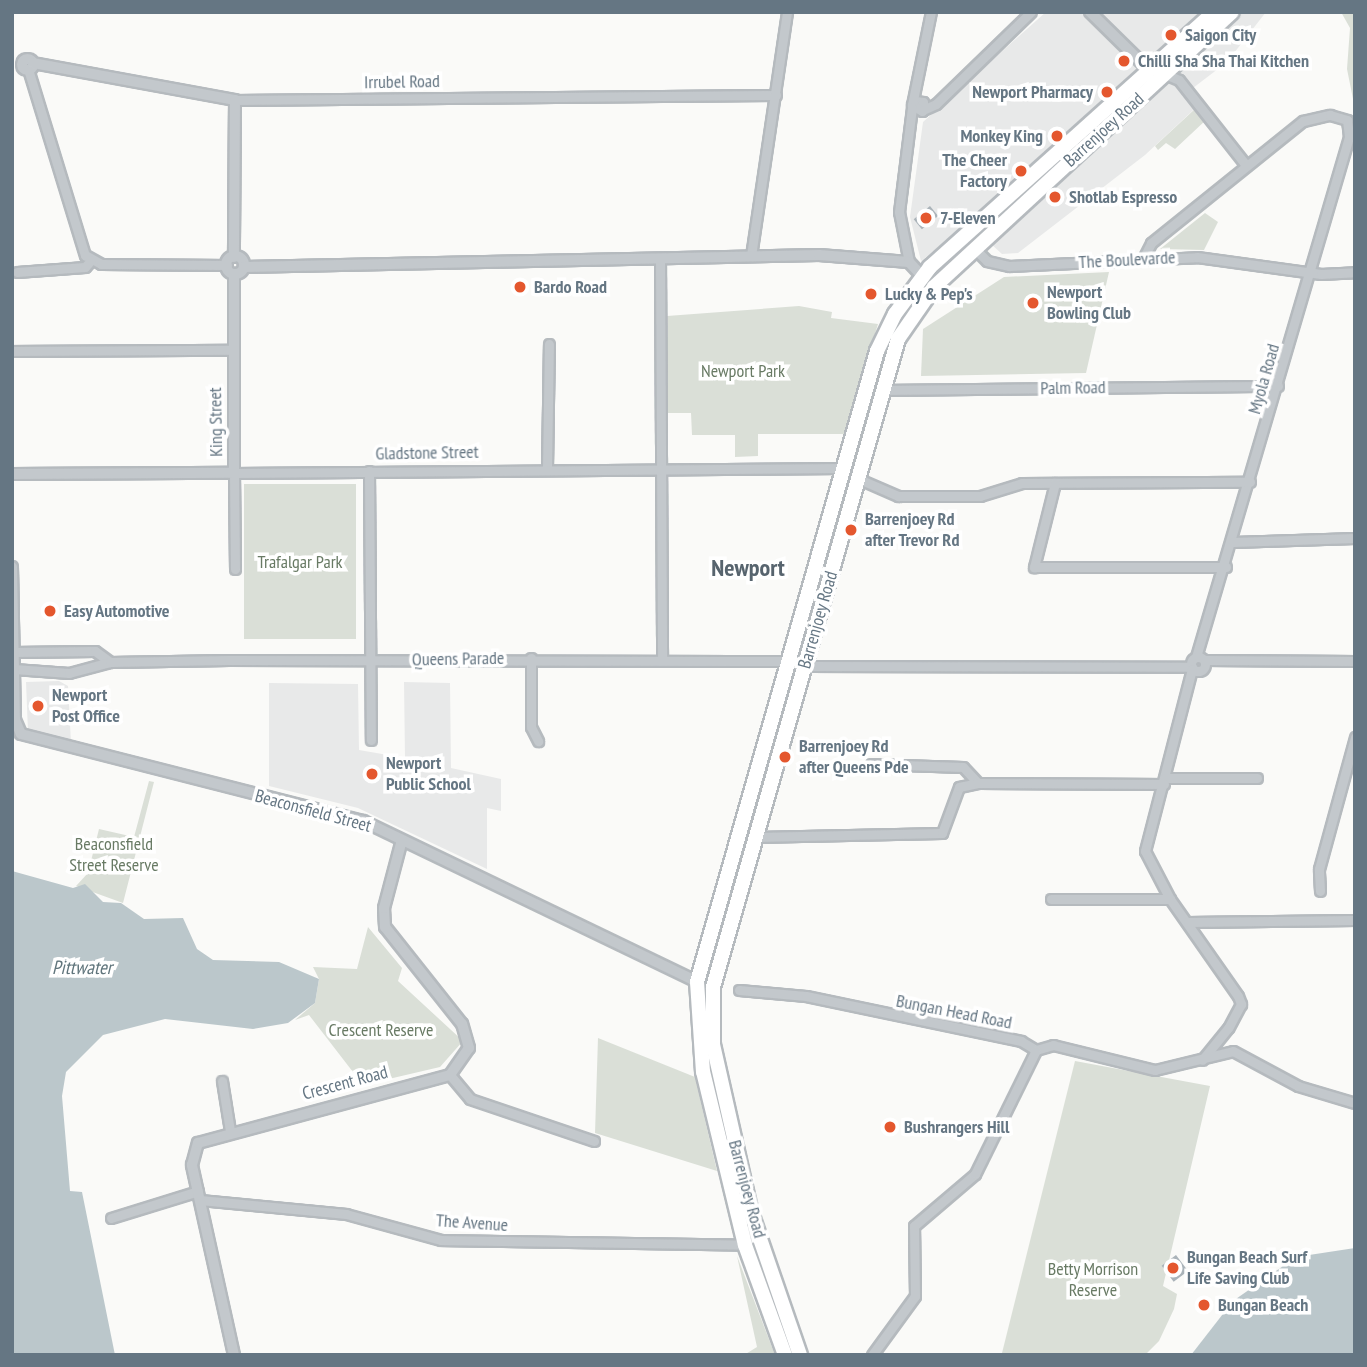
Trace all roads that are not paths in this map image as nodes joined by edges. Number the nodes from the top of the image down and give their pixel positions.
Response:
1 (787, 12) edge
2 (931, 12) edge
3 (1031, 12) edge
4 (1090, 12) edge
5 (1214, 12) edge
6 (1232, 12) edge
7 (24, 63) edge
8 (1150, 71) junction
9 (1165, 74) junction
10 (776, 95) junction
11 (235, 100) junction
12 (919, 105) junction
13 (1246, 165) junction
14 (976, 224) junction
15 (953, 246) junction
16 (975, 249) junction
17 (751, 256) junction
18 (660, 258) junction
19 (1143, 259) junction
20 (91, 260) junction
21 (230, 261) junction
22 (909, 262) junction
23 (244, 267) junction
24 (18, 272) dead end
25 (1310, 272) junction
26 (1355, 272) edge
27 (234, 274) junction
28 (922, 276) junction
29 (934, 287) junction
30 (549, 344) dead end
31 (232, 350) junction
32 (12, 351) edge
33 (868, 386) junction
34 (1278, 386) junction
35 (885, 390) junction
36 (547, 468) junction
37 (659, 468) junction
38 (843, 468) junction
39 (369, 471) junction
40 (234, 473) junction
41 (12, 474) edge
42 (859, 480) junction
43 (1250, 482) junction
44 (1055, 483) junction
45 (1355, 538) edge
46 (1233, 542) junction
47 (1226, 566) junction
48 (12, 567) edge
49 (235, 569) dead end
50 (662, 657) junction
51 (531, 658) junction
52 (370, 660) junction
53 (788, 661) junction
54 (1355, 661) edge
55 (13, 662) edge
56 (110, 662) junction
57 (1198, 664) junction
58 (804, 666) junction
59 (14, 684) edge
60 (1355, 737) edge
61 (372, 740) dead end
62 (538, 741) dead end
63 (871, 764) dead end
64 (1257, 778) dead end
65 (1165, 781) junction
66 (978, 783) junction
67 (755, 837) junction
68 (402, 840) junction
69 (1320, 891) dead end
70 (1051, 899) dead end
71 (1170, 899) junction
72 (1355, 920) edge
73 (1188, 922) junction
74 (696, 982) junction
75 (712, 987) junction
76 (739, 990) dead end
77 (1036, 1050) junction
78 (1202, 1059) junction
79 (450, 1075) junction
80 (222, 1081) dead end
81 (1355, 1103) edge
82 (230, 1131) junction
83 (594, 1141) dead end
84 (199, 1196) junction
85 (111, 1218) dead end
86 (745, 1245) junction
87 (234, 1355) edge
88 (785, 1355) edge
89 (800, 1355) edge
90 (872, 1355) edge

1 - 10 street
2 - 12 street
3 - 12 street
4 - 8 street
5 - 8 main road, Barrenjoey Road
6 - 9 main road, Barrenjoey Road
7 - 11 street, Irrubel Road
7 - 20 street
8 - 14 main road, Barrenjoey Road
9 - 13 street
9 - 16 main road, Barrenjoey Road
10 - 11 street, Irrubel Road
10 - 17 street
11 - 21 street
12 - 22 street
13 - 19 street
13 - 25 street, Myola Road
14 - 15 main road, Barrenjoey Road
14 - 16 main road
15 - 16 main road
15 - 28 main road, Barrenjoey Road
16 - 19 street, The Boulevarde
16 - 29 main road, Barrenjoey Road
17 - 18 street
17 - 22 street
18 - 23 street
18 - 37 street
19 - 25 street, The Boulevarde
20 - 21 street
20 - 24 street
21 - 23 street
21 - 27 street
22 - 28 street
23 - 27 street
25 - 26 street, The Boulevarde
25 - 34 street, Myola Road
27 - 31 street, King Street
28 - 29 main road
28 - 33 main road, Barrenjoey Road
29 - 35 main road, Barrenjoey Road
30 - 36 street
31 - 32 street
31 - 40 street, King Street
33 - 35 main road, Palm Road
33 - 38 main road, Barrenjoey Road
34 - 35 street, Palm Road
34 - 43 street, Myola Road
35 - 42 main road, Barrenjoey Road
36 - 37 street, Gladstone Street
36 - 39 street, Gladstone Street
37 - 38 street, Gladstone Street
37 - 50 street
38 - 42 main road
38 - 53 main road, Barrenjoey Road
39 - 40 street, Gladstone Street
39 - 52 street
40 - 41 street, Gladstone Street
40 - 49 street, King Street
42 - 44 street
42 - 58 main road, Barrenjoey Road
43 - 44 street
43 - 46 street, Myola Road
44 - 47 street
45 - 46 street
46 - 47 street, Myola Road
47 - 57 street, Myola Road
48 - 55 street, Beaconsfield Street
50 - 51 street, Queens Parade
50 - 53 street, Queens Parade
51 - 52 street, Queens Parade
51 - 62 street
52 - 56 street, Queens Parade
52 - 61 street
53 - 58 main road, Queens Parade
53 - 74 main road, Barrenjoey Road
54 - 57 street
55 - 56 street, Queens Parade
55 - 56 street, Queens Parade
55 - 59 street, Beaconsfield Street
57 - 58 street
57 - 65 street, Myola Road
58 - 67 main road, Barrenjoey Road
59 - 68 street, Beaconsfield Street
60 - 69 street
63 - 66 street
64 - 65 street
65 - 66 street
65 - 71 street, Myola Road
66 - 67 street
67 - 75 main road, Barrenjoey Road
68 - 74 street, Beaconsfield Street
68 - 79 street
70 - 71 street
71 - 73 street, Myola Road
72 - 73 street
73 - 78 street, Myola Road
74 - 75 main road, Beaconsfield Street
74 - 86 main road, Barrenjoey Road
75 - 89 main road, Barrenjoey Road
76 - 77 street, Bungan Head Road
77 - 78 street, Bungan Head Road
77 - 90 street
78 - 81 street, Bungan Head Road
79 - 82 street, Crescent Road
79 - 83 street
80 - 82 street
82 - 84 street, Crescent Road
84 - 85 street, The Avenue
84 - 86 street, The Avenue
84 - 87 street, Crescent Road
86 - 88 main road, Barrenjoey Road

